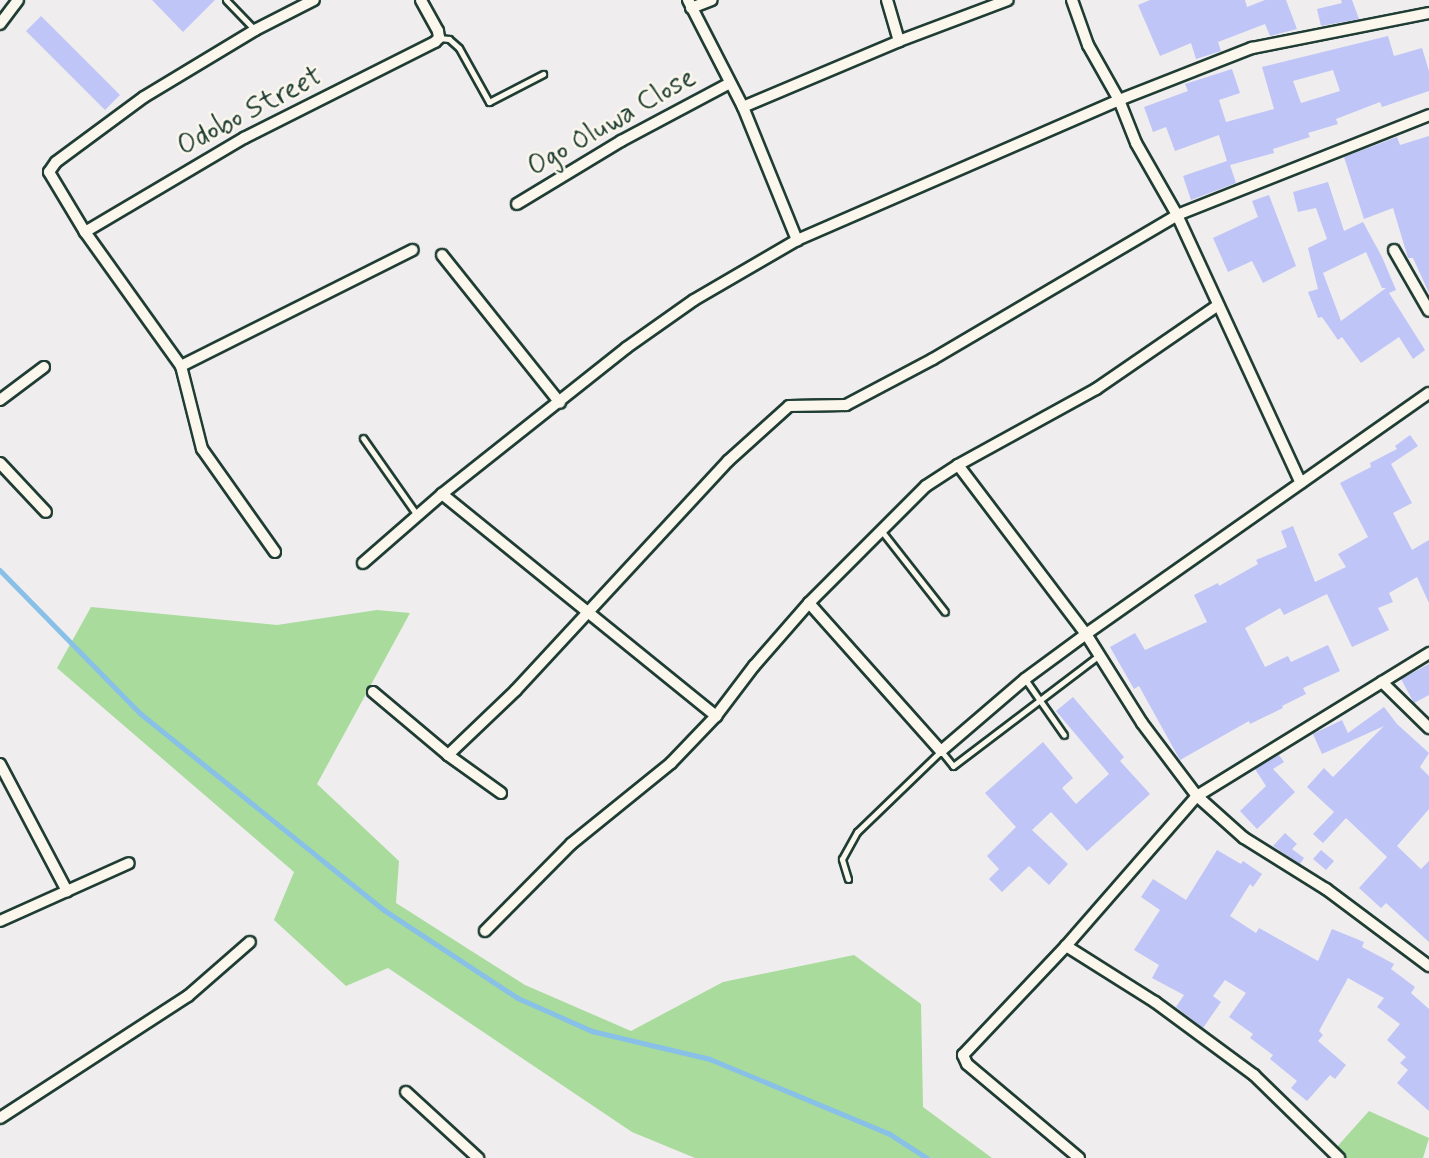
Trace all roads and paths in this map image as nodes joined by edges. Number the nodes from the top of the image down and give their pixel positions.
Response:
1 (18, 0) edge
2 (226, 0) edge
3 (314, 0) edge
4 (421, 0) edge
5 (712, 0) edge
6 (887, 0) edge
7 (1008, 0) edge
8 (1072, 0) edge
9 (690, 4) edge
10 (1429, 13) edge
11 (0, 24) edge
12 (254, 30) junction
13 (439, 38) junction
14 (899, 41) junction
15 (543, 74) dead end
16 (730, 83) junction
17 (1119, 100) junction
18 (743, 107) junction
19 (1429, 115) edge
20 (517, 204) dead end
21 (1177, 215) junction
22 (85, 232) junction
23 (797, 240) junction
24 (413, 250) dead end
25 (1394, 250) dead end
26 (442, 255) dead end
27 (1218, 305) junction
28 (1429, 311) edge
29 (44, 366) dead end
30 (181, 366) junction
31 (1429, 393) edge
32 (0, 400) edge
33 (560, 403) junction
34 (363, 438) dead end
35 (0, 463) edge
36 (958, 465) junction
37 (1301, 483) junction
38 (442, 494) junction
39 (46, 512) dead end
40 (417, 515) junction
41 (880, 528) junction
42 (275, 552) dead end
43 (363, 563) dead end
44 (809, 603) junction
45 (587, 609) junction
46 (945, 612) dead end
47 (1086, 634) junction
48 (1429, 653) edge
49 (1098, 656) junction
50 (1025, 680) junction
51 (1382, 682) junction
52 (373, 692) dead end
53 (1040, 699) junction
54 (716, 716) junction
55 (1429, 728) edge
56 (1064, 735) dead end
57 (941, 751) junction
58 (448, 755) junction
59 (0, 764) edge
60 (501, 793) dead end
61 (1197, 796) junction
62 (129, 863) dead end
63 (848, 879) dead end
64 (67, 891) junction
65 (0, 921) edge
66 (485, 932) dead end
67 (250, 942) dead end
68 (1066, 946) junction
69 (1429, 966) edge
70 (406, 1092) dead end
71 (0, 1118) edge
72 (478, 1158) edge
73 (1079, 1158) edge
74 (1339, 1158) edge

1 - 11 street
2 - 12 lane
3 - 12 street
4 - 13 street
5 - 9 street
6 - 14 street
7 - 14 street
8 - 17 street
9 - 16 street
10 - 17 street
12 - 22 street
13 - 15 lane
13 - 22 street, Odobo Street
14 - 18 street
16 - 18 street
16 - 20 street, Ogo Oluwa Close
17 - 21 street
17 - 23 street
18 - 23 street
19 - 21 street
21 - 27 street
21 - 45 street
22 - 30 street
23 - 33 street
24 - 30 street
25 - 28 street
26 - 33 street
27 - 36 street
27 - 37 street
29 - 32 street
30 - 42 street
31 - 37 street
33 - 38 street
34 - 40 lane
35 - 39 street
36 - 41 street
36 - 47 street
37 - 47 street
38 - 40 street
38 - 45 street
40 - 43 street
41 - 44 street
41 - 46 lane
44 - 54 street
44 - 57 street
45 - 54 street
45 - 58 street
47 - 49 street
47 - 50 street
48 - 51 street
49 - 53 lane
49 - 61 street
50 - 53 lane
50 - 57 street
51 - 55 street
51 - 61 street
52 - 58 street
53 - 56 lane
53 - 57 lane
54 - 66 street
57 - 63 lane
58 - 60 street
59 - 64 street
61 - 68 street
61 - 69 street
62 - 64 street
64 - 65 street
67 - 71 street
68 - 73 street
68 - 74 street
70 - 72 street

